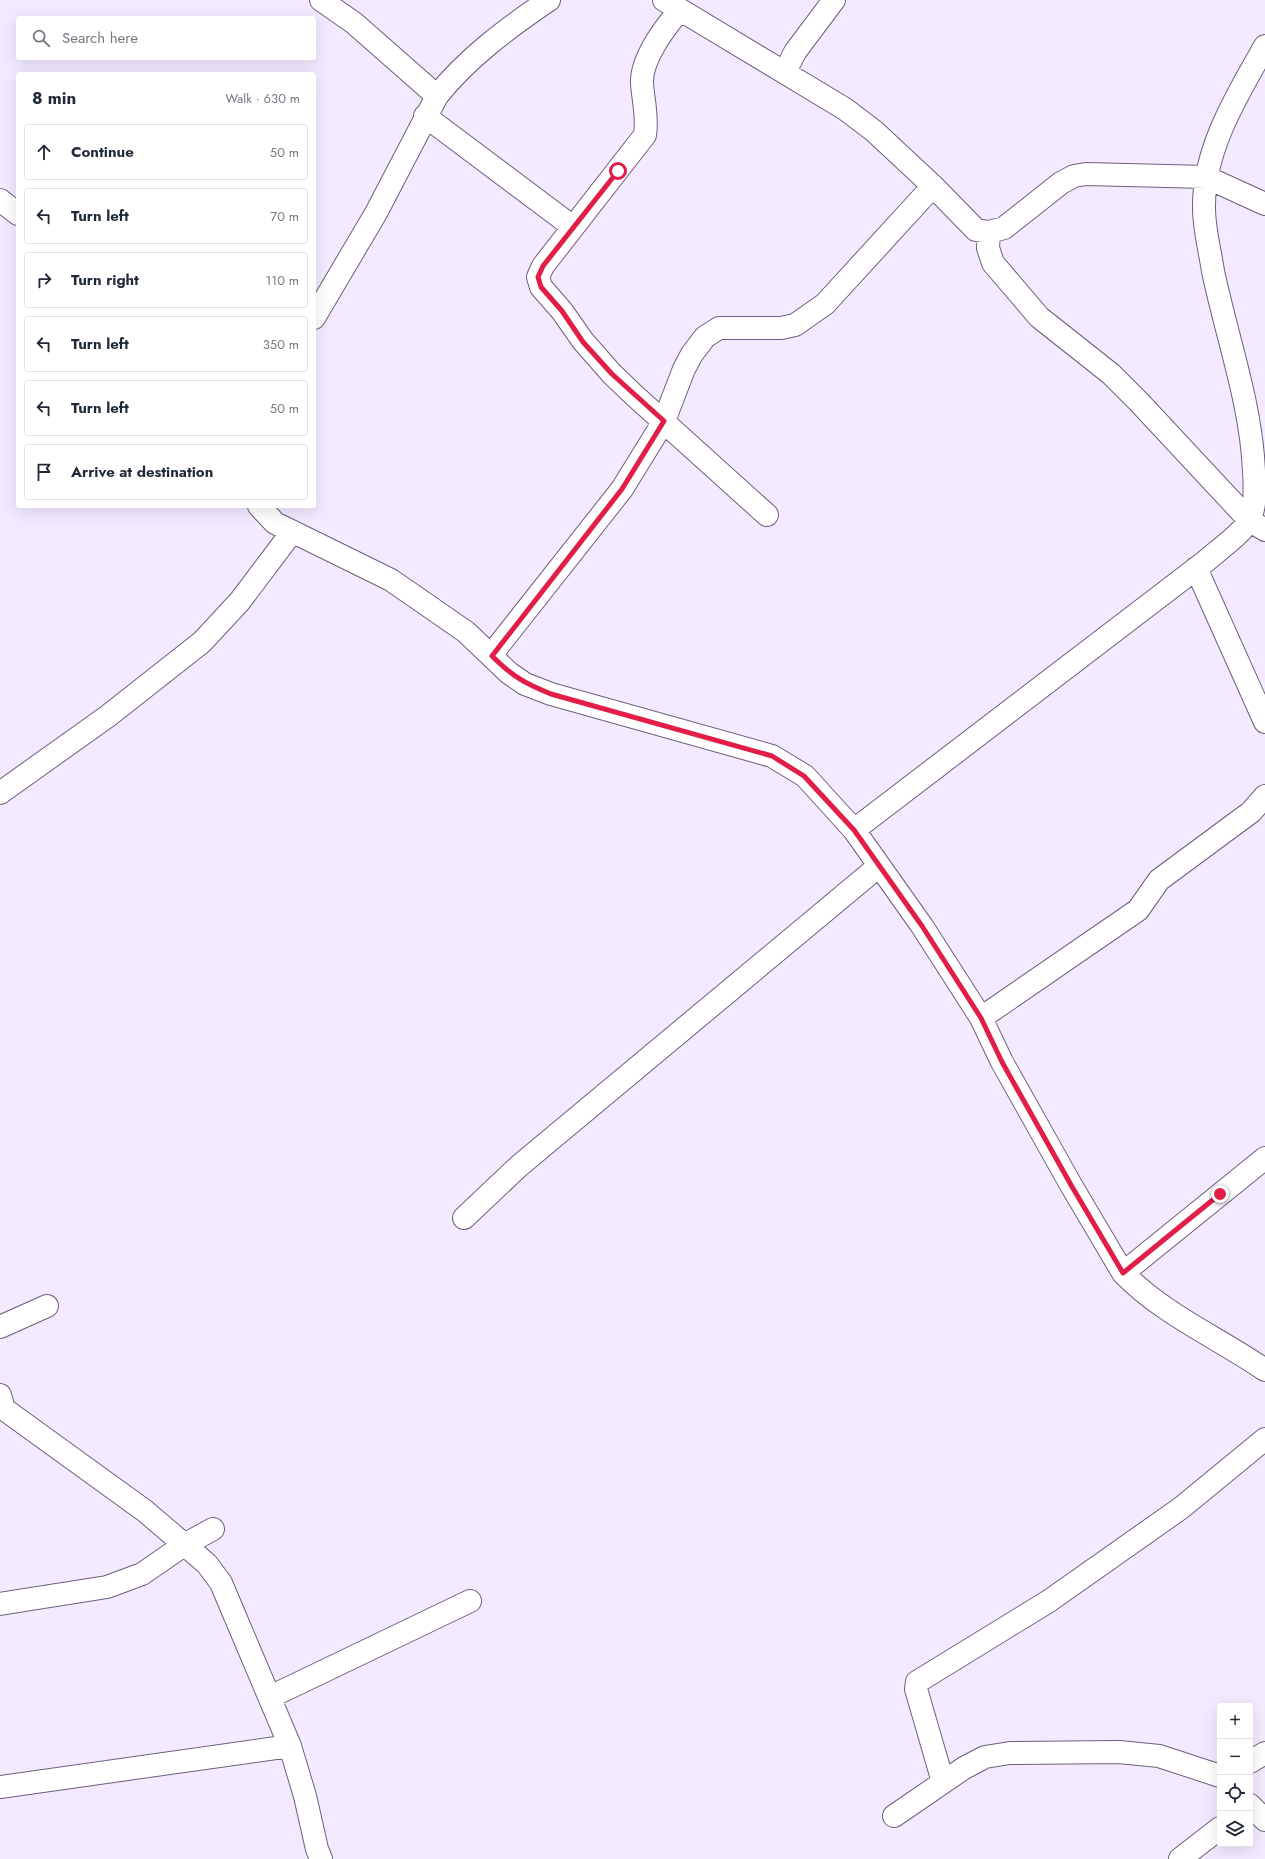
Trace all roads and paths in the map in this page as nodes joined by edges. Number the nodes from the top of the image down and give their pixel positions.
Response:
1 (321, 0) edge
2 (549, 0) edge
3 (834, 0) edge
4 (672, 5) edge
5 (1265, 46) edge
6 (785, 72) junction
7 (437, 96) junction
8 (425, 116) junction
9 (1206, 177) junction
10 (932, 186) junction
11 (0, 200) edge
12 (1265, 204) edge
13 (16, 212) edge
14 (573, 227) junction
15 (989, 232) junction
16 (316, 315) edge
17 (664, 421) junction
18 (260, 508) edge
19 (767, 514) dead end
20 (1257, 525) edge
21 (292, 532) junction
22 (1196, 568) junction
23 (492, 656) junction
24 (1265, 722) edge
25 (0, 793) edge
26 (1265, 796) edge
27 (854, 830) junction
28 (879, 866) junction
29 (981, 1018) junction
30 (1265, 1158) edge
31 (464, 1218) dead end
32 (1123, 1273) junction
33 (47, 1306) dead end
34 (0, 1327) edge
35 (1265, 1370) edge
36 (1, 1406) edge
37 (1265, 1439) edge
38 (214, 1529) dead end
39 (184, 1545) junction
40 (470, 1601) dead end
41 (0, 1604) edge
42 (270, 1697) junction
43 (290, 1746) junction
44 (1265, 1753) edge
45 (1253, 1760) edge
46 (1217, 1775) edge
47 (943, 1782) junction
48 (0, 1787) edge
49 (1253, 1808) edge
50 (894, 1816) dead end
51 (1265, 1820) edge
52 (1217, 1830) edge
53 (321, 1859) edge
54 (1180, 1859) edge

1 - 7 street
2 - 7 street
3 - 6 street
4 - 6 street
4 - 14 street
5 - 9 street
6 - 10 street
7 - 8 street
8 - 14 street
8 - 16 street
9 - 12 street
9 - 15 street
9 - 20 street
10 - 15 street
10 - 17 street
11 - 13 street
14 - 17 street
15 - 20 street
17 - 19 street
17 - 23 street
18 - 21 street
20 - 22 street
21 - 23 street
21 - 25 street
22 - 24 street
22 - 27 street
23 - 27 street
26 - 29 street
27 - 28 street
28 - 29 street
28 - 31 street
29 - 32 street
30 - 32 street
32 - 35 street
33 - 34 street
36 - 39 street
37 - 47 street
38 - 39 street
39 - 41 street
39 - 42 street
40 - 42 street
42 - 43 street
43 - 48 street
43 - 53 street
44 - 45 street
46 - 47 street
47 - 50 street
49 - 51 street
52 - 54 street

